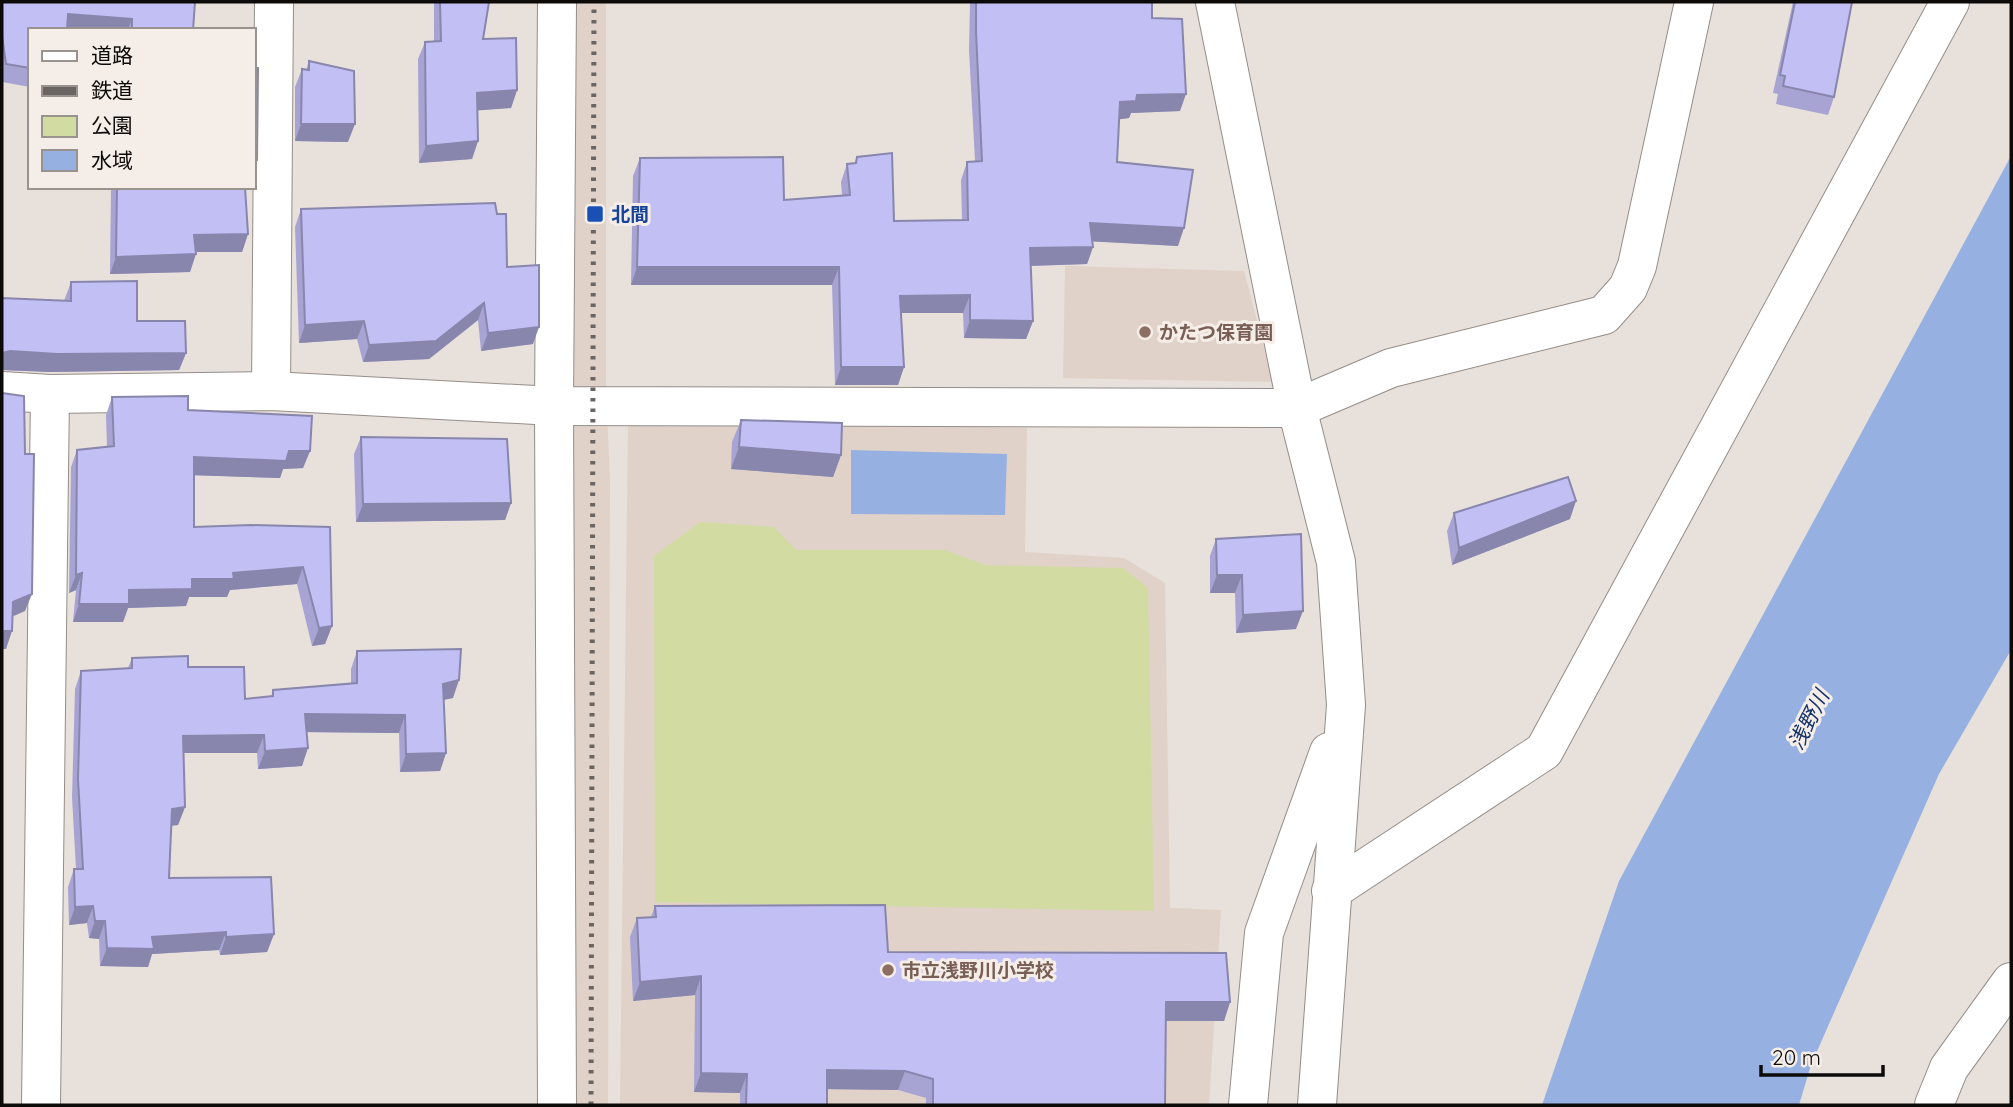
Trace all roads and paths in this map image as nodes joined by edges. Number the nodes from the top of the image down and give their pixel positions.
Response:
1 (275, 2) edge
2 (558, 2) edge
3 (1215, 2) edge
4 (1694, 2) edge
5 (1950, 2) edge
6 (2, 391) edge
7 (271, 391) junction
8 (50, 394) junction
9 (554, 406) junction
10 (1297, 408) junction
11 (1346, 705) junction
12 (1331, 891) junction
13 (2011, 982) edge
14 (41, 1105) edge
15 (557, 1105) edge
16 (1248, 1105) edge
17 (1317, 1105) edge
18 (1934, 1105) edge

1 - 7 street
2 - 9 street
3 - 10 street
4 - 10 street
5 - 12 street
6 - 8 street
7 - 8 street
7 - 9 street
8 - 14 street
9 - 10 street
9 - 15 street
10 - 11 street
11 - 12 street
11 - 16 street
12 - 17 street
13 - 18 street

